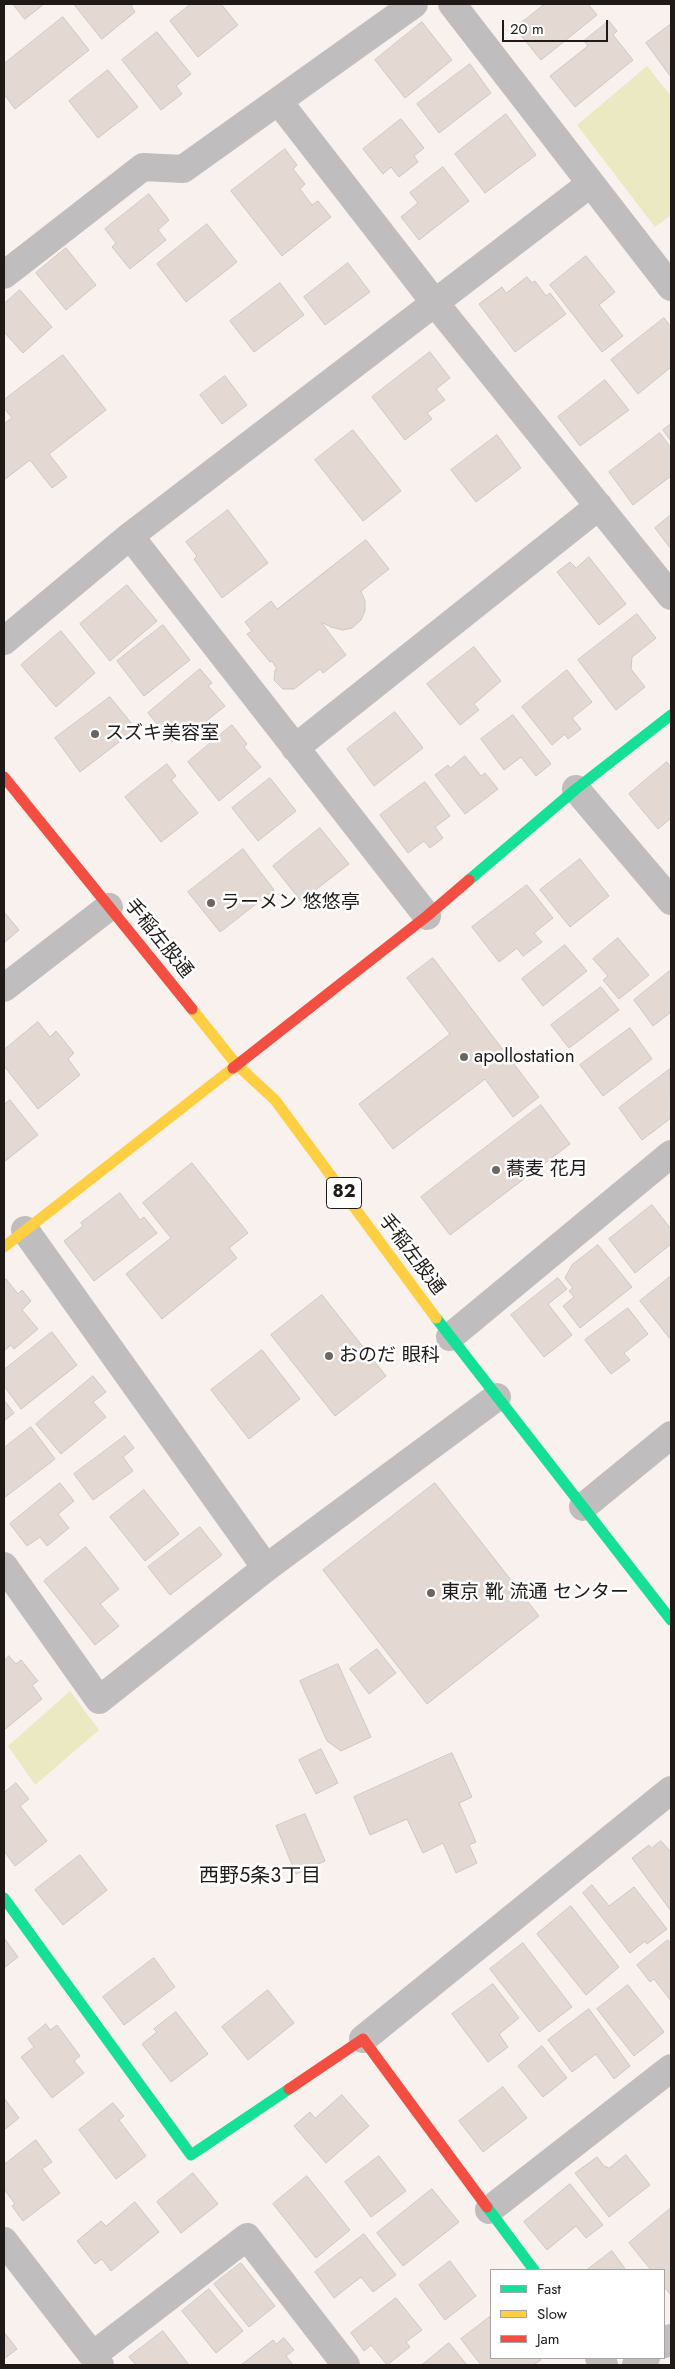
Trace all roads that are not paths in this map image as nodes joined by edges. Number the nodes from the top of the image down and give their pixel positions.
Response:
1 (414, 4) edge
2 (452, 4) edge
3 (279, 102) junction
4 (590, 184) junction
5 (4, 275) edge
6 (671, 287) edge
7 (435, 303) junction
8 (599, 506) junction
9 (130, 536) junction
10 (671, 596) edge
11 (4, 641) edge
12 (671, 715) edge
13 (295, 748) junction
14 (4, 777) edge
15 (576, 789) junction
16 (671, 901) edge
17 (109, 907) junction
18 (427, 916) junction
19 (4, 988) edge
20 (236, 1064) junction
21 (671, 1154) edge
22 (26, 1230) junction
23 (4, 1247) edge
24 (450, 1337) junction
25 (497, 1397) junction
26 (671, 1435) edge
27 (583, 1507) junction
28 (4, 1566) edge
29 (266, 1568) junction
30 (671, 1620) edge
31 (671, 1790) edge
32 (4, 1898) edge
33 (364, 2040) junction
34 (671, 2068) edge
35 (489, 2210) junction
36 (4, 2241) edge
37 (533, 2269) edge
38 (96, 2360) edge
39 (346, 2365) edge

1 - 3 street
2 - 4 street
3 - 5 street
3 - 7 street
4 - 6 street
4 - 7 street
7 - 8 street
7 - 9 street
8 - 10 street
8 - 13 street
9 - 11 street
9 - 13 street
12 - 15 street
13 - 18 street
14 - 17 street, 手稲左股通 / 82
15 - 16 street
15 - 18 street
17 - 19 street
17 - 20 street, 手稲左股通 / 82
18 - 20 street
20 - 22 street
20 - 24 street, 手稲左股通 / 82
21 - 24 street
22 - 23 street
22 - 29 street
24 - 25 street, 手稲左股通 / 82
25 - 27 street, 手稲左股通 / 82
25 - 29 street
26 - 27 street
27 - 30 street, 手稲左股通 / 82
28 - 29 street
31 - 33 street
32 - 33 street
33 - 35 street
34 - 35 street
35 - 37 street
36 - 38 street
38 - 39 street

